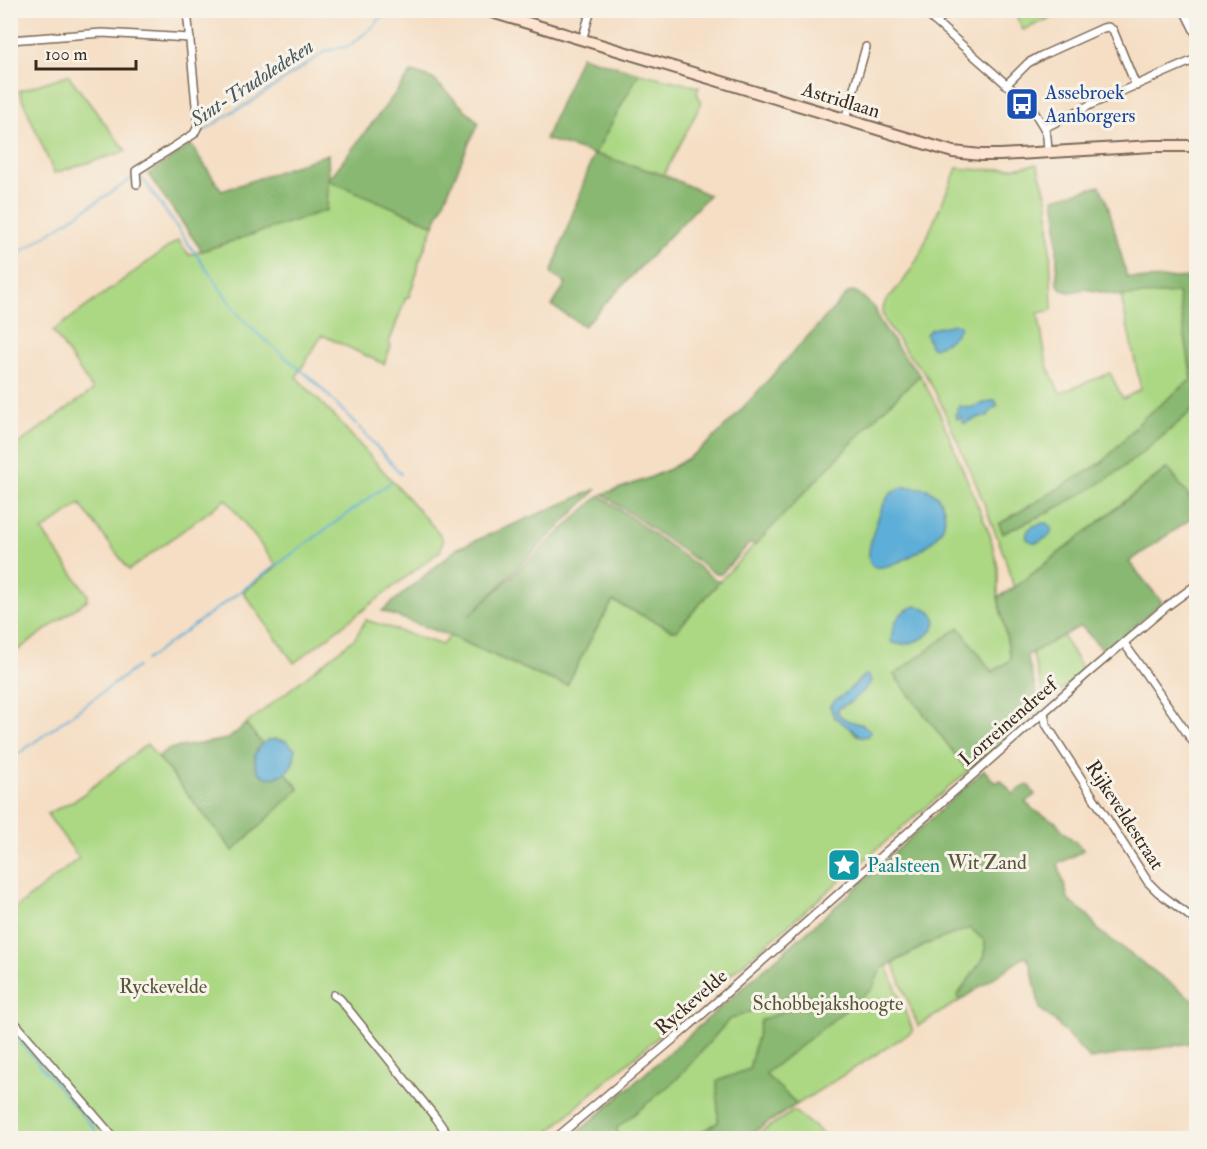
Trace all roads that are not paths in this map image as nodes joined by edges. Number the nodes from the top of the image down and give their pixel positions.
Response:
1 (187, 10) edge
2 (485, 10) edge
3 (591, 10) edge
4 (922, 10) edge
5 (956, 10) edge
6 (1184, 10) edge
7 (934, 21) junction
8 (1197, 34) edge
9 (190, 38) junction
10 (582, 39) junction
11 (10, 40) edge
12 (866, 47) dead end
13 (1197, 59) edge
14 (1006, 85) junction
15 (1136, 86) junction
16 (845, 120) junction
17 (1044, 128) junction
18 (1197, 146) edge
19 (1048, 152) junction
20 (137, 184) dead end
21 (1197, 585) edge
22 (1124, 643) junction
23 (1044, 712) junction
24 (1197, 746) edge
25 (844, 888) joint
26 (1197, 921) edge
27 (334, 995) dead end
28 (10, 1017) edge
29 (114, 1138) edge
30 (450, 1138) edge
31 (556, 1138) edge

1 - 9 street
2 - 10 main road, Astridlaan
3 - 10 street
4 - 7 street
5 - 7 street
6 - 8 street
7 - 14 street
9 - 11 street
9 - 20 street
10 - 16 main road, Astridlaan
12 - 16 street
13 - 15 street
14 - 15 street
14 - 17 street
15 - 17 street
16 - 19 main road, Astridlaan
17 - 19 street
18 - 19 main road, Astridlaan
21 - 22 street, Lorreinendreef
22 - 23 street, Lorreinendreef
22 - 24 street
23 - 25 street, Lorreinendreef
23 - 26 street, Rijkeveldestraat
25 - 31 street, Ryckevelde
27 - 30 street
28 - 29 street

